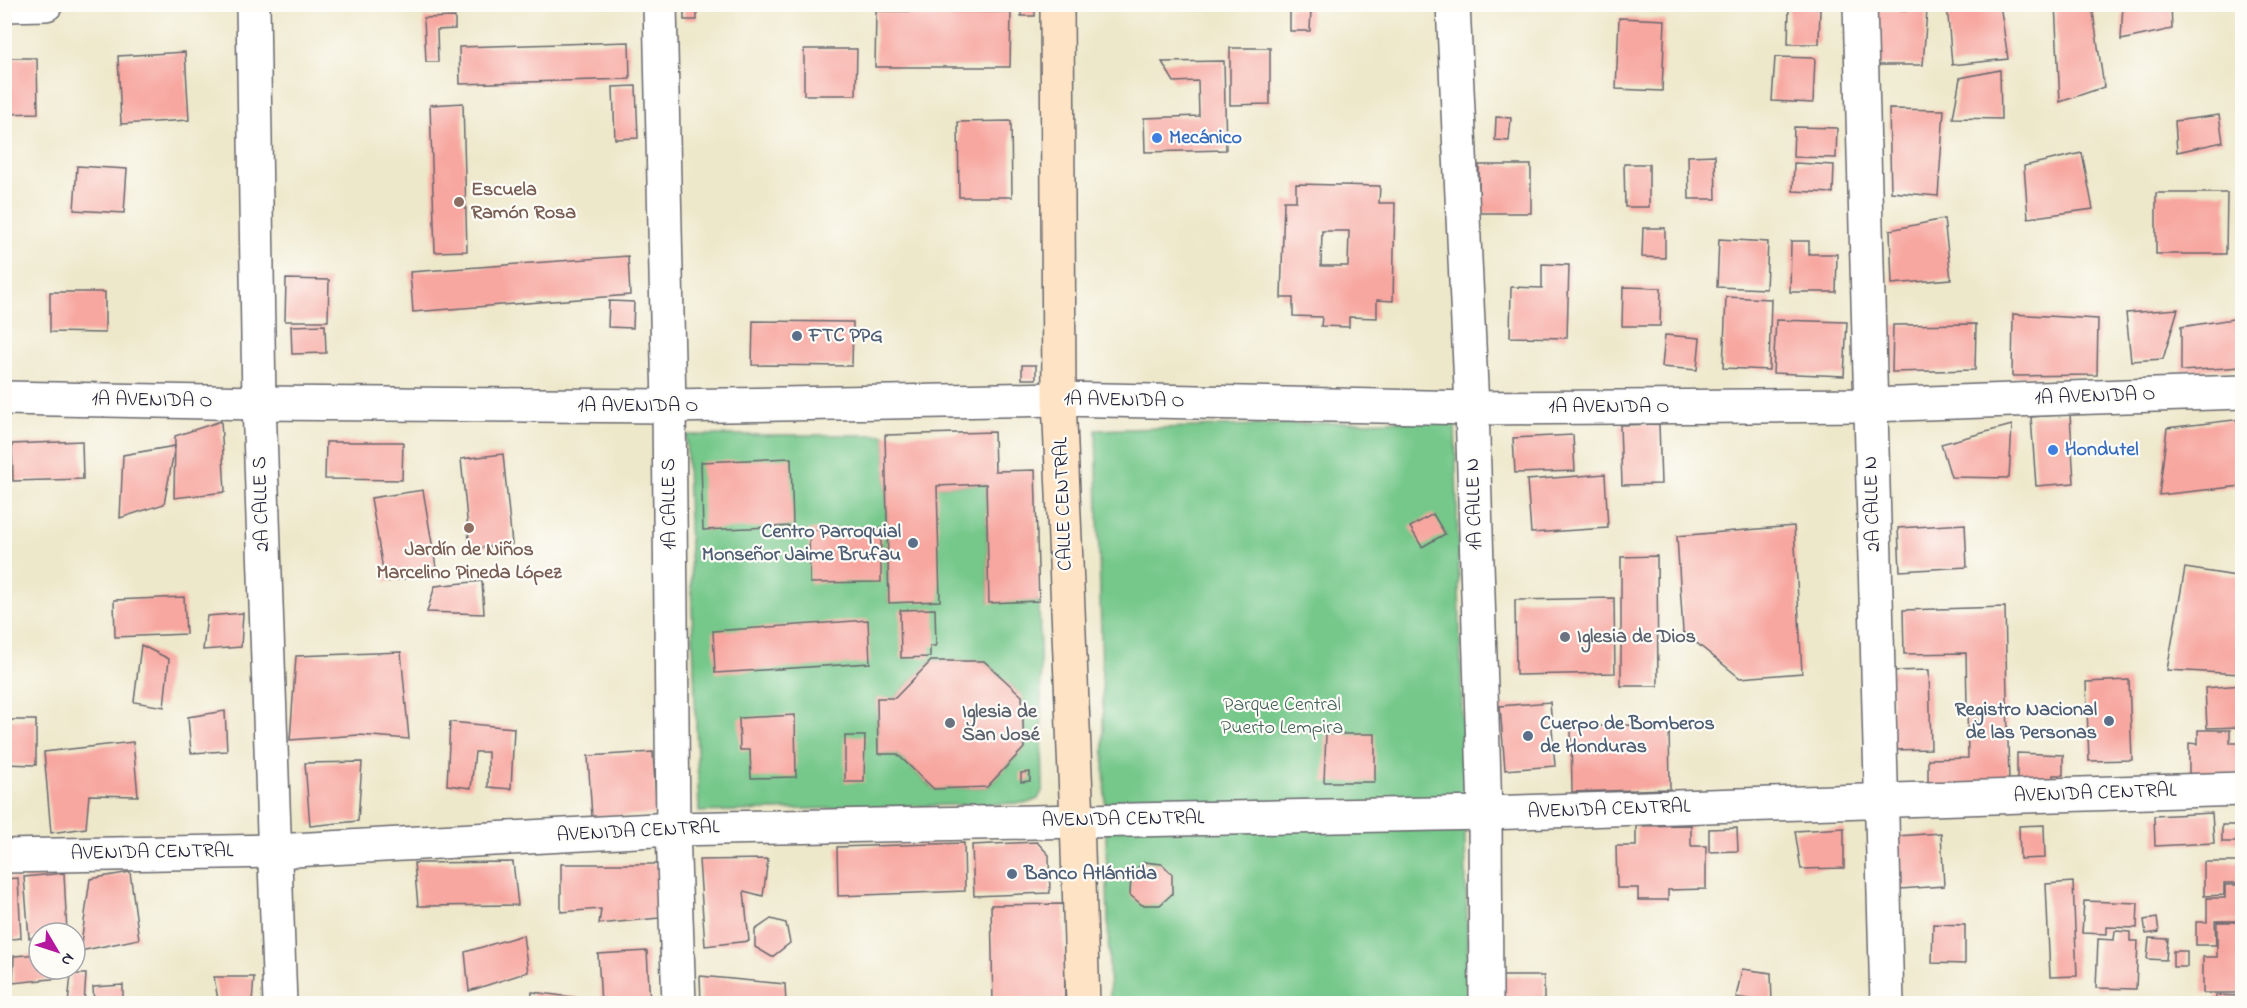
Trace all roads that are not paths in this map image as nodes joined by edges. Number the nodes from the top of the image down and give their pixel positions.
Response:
1 (46, 4) edge
2 (254, 4) edge
3 (660, 4) edge
4 (1057, 4) edge
5 (1453, 4) edge
6 (1860, 4) edge
7 (4, 5) edge
8 (2242, 392) edge
9 (4, 398) edge
10 (1059, 399) junction
11 (259, 403) junction
12 (1870, 405) junction
13 (669, 406) junction
14 (1472, 408) junction
15 (2242, 789) edge
16 (1882, 802) junction
17 (1485, 813) junction
18 (1077, 820) junction
19 (673, 829) junction
20 (274, 851) junction
21 (4, 855) edge
22 (280, 1004) edge
23 (679, 1004) edge
24 (1083, 1004) edge
25 (1486, 1004) edge
26 (1887, 1004) edge

1 - 7 street
2 - 11 street, 2A CALLE S
3 - 13 street, 1A CALLE S
4 - 10 street, CALLE CENTRAL
5 - 14 street, 1A CALLE N
6 - 12 street, 2A CALLE N
8 - 12 street, 1A AVENIDA O
9 - 11 street, 1A AVENIDA O
10 - 13 street, 1A AVENIDA O
10 - 14 street, 1A AVENIDA O
10 - 18 street, CALLE CENTRAL
11 - 13 street, 1A AVENIDA O
11 - 20 street, 2A CALLE S
12 - 14 street, 1A AVENIDA O
12 - 16 street, 2A CALLE N
13 - 19 street, 1A CALLE S
14 - 17 street, 1A CALLE N
15 - 16 street, AVENIDA CENTRAL
16 - 17 street, AVENIDA CENTRAL
16 - 26 street, 2A CALLE N
17 - 18 street, AVENIDA CENTRAL
17 - 25 street, 1A CALLE N
18 - 19 street, AVENIDA CENTRAL
18 - 24 street, CALLE CENTRAL
19 - 20 street, AVENIDA CENTRAL
19 - 23 street, 1A CALLE S
20 - 21 street, AVENIDA CENTRAL
20 - 22 street, 2A CALLE S

